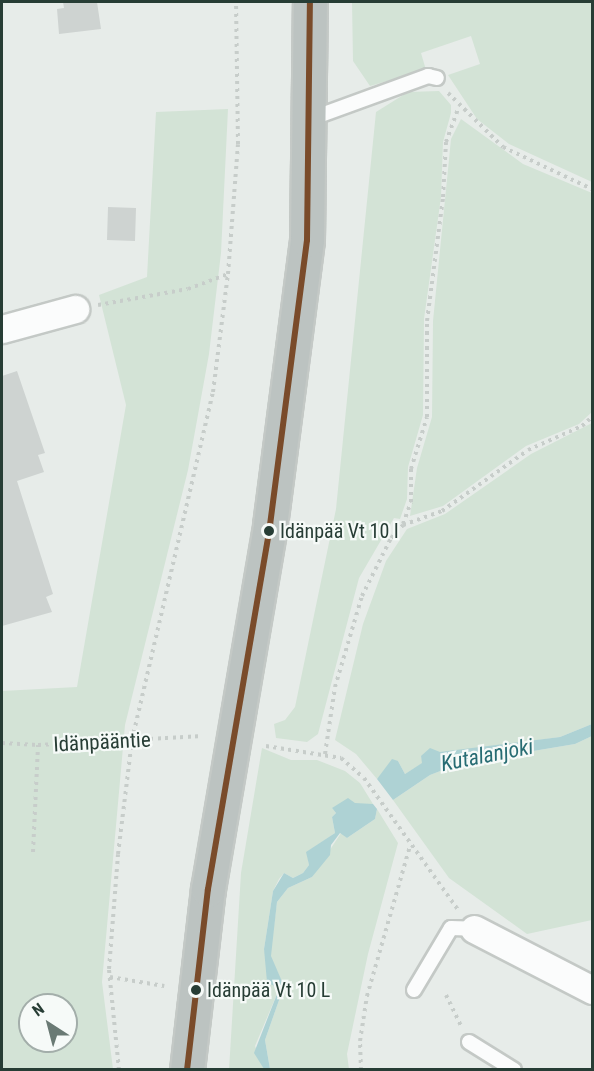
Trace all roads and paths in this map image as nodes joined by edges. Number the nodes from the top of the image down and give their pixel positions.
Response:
1 (236, 2) edge
2 (310, 2) edge
3 (437, 78) joint
4 (459, 107) junction
5 (310, 118) junction
6 (592, 189) edge
7 (228, 274) junction
8 (75, 309) joint
9 (2, 329) edge
10 (592, 417) edge
11 (403, 525) junction
12 (203, 736) dead end
13 (132, 740) junction
14 (2, 743) edge
15 (38, 745) junction
16 (266, 746) dead end
17 (326, 754) junction
18 (410, 846) junction
19 (33, 852) dead end
20 (474, 929) junction
21 (110, 977) junction
22 (164, 986) dead end
23 (414, 990) dead end
24 (592, 990) edge
25 (446, 995) dead end
26 (469, 1042) joint
27 (119, 1070) edge
28 (187, 1070) edge
29 (361, 1070) edge
30 (514, 1070) edge

1 - 7 path
2 - 5 highway
3 - 4 path
3 - 5 lane
4 - 6 path
4 - 11 path
5 - 28 highway
7 - 8 path
7 - 13 path
8 - 9 street
10 - 11 path
11 - 17 path
12 - 13 path, Idänpääntie
13 - 15 path, Idänpääntie
13 - 21 path
14 - 15 path, Idänpääntie
15 - 19 path
16 - 17 path
17 - 18 path
18 - 20 path
18 - 29 path
20 - 23 lane
20 - 24 street
21 - 22 path
21 - 27 path
25 - 26 path
26 - 30 lane

